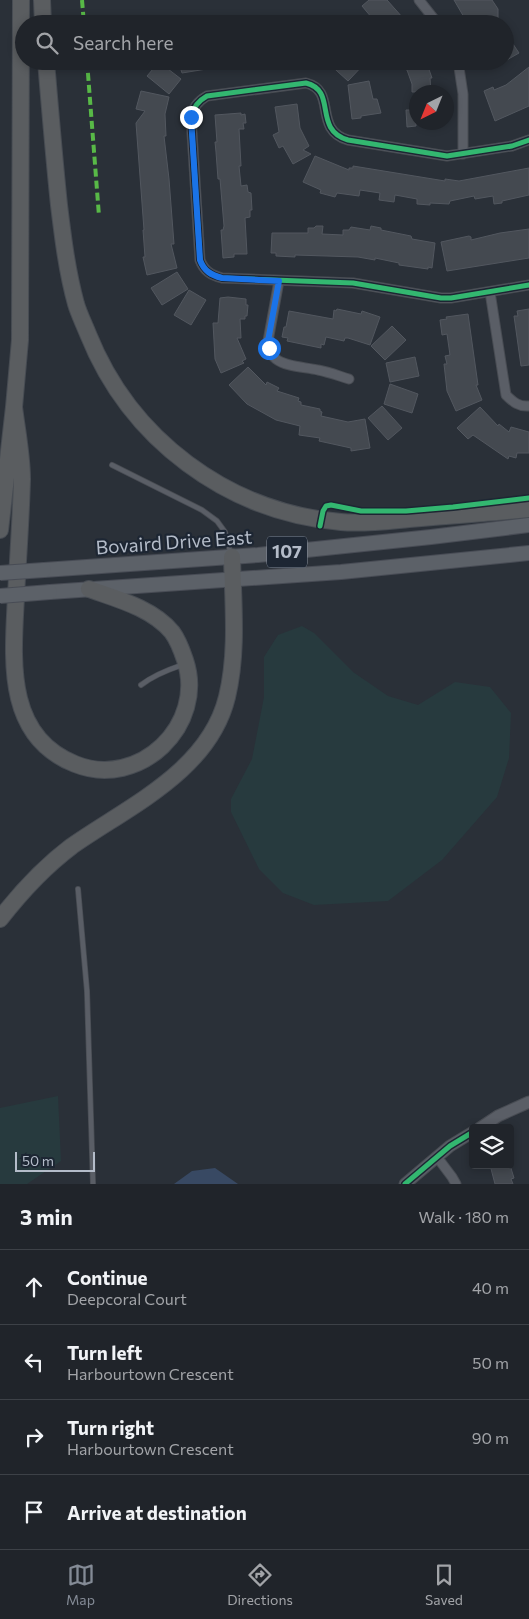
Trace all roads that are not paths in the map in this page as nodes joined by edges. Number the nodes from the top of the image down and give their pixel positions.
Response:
1 (21, 0) edge
2 (42, 0) edge
3 (419, 0) edge
4 (21, 15) edge
5 (43, 15) edge
6 (431, 15) edge
7 (21, 70) edge
8 (47, 70) edge
9 (459, 70) edge
10 (529, 140) edge
11 (463, 154) junction
12 (279, 281) junction
13 (529, 286) edge
14 (490, 292) junction
15 (349, 379) dead end
16 (529, 406) edge
17 (14, 408) junction
18 (112, 465) dead end
19 (529, 509) edge
20 (529, 525) edge
21 (0, 530) edge
22 (529, 553) edge
23 (232, 557) junction
24 (0, 573) edge
25 (233, 579) junction
26 (89, 589) junction
27 (0, 596) edge
28 (186, 664) junction
29 (141, 685) dead end
30 (78, 889) dead end
31 (0, 919) edge
32 (529, 1102) edge
33 (486, 1124) edge
34 (469, 1135) edge
35 (437, 1157) junction
36 (93, 1184) edge
37 (405, 1184) edge
38 (456, 1184) edge

1 - 4 highway
2 - 5 highway
3 - 6 street
7 - 17 highway
8 - 19 highway
9 - 11 street
10 - 11 street
11 - 12 street
12 - 14 street
12 - 15 street
13 - 14 street
14 - 16 street
17 - 21 highway
17 - 28 highway
18 - 23 lane
20 - 23 main road, Bovaird Drive East / 107
22 - 25 main road, 107
23 - 24 main road, Bovaird Drive East / 107, bridge
23 - 25 highway
25 - 26 main road, 107
25 - 31 highway
26 - 27 main road, 107, bridge
26 - 28 highway
28 - 29 lane
30 - 36 lane
32 - 33 street
34 - 35 street
35 - 37 street
35 - 38 street

